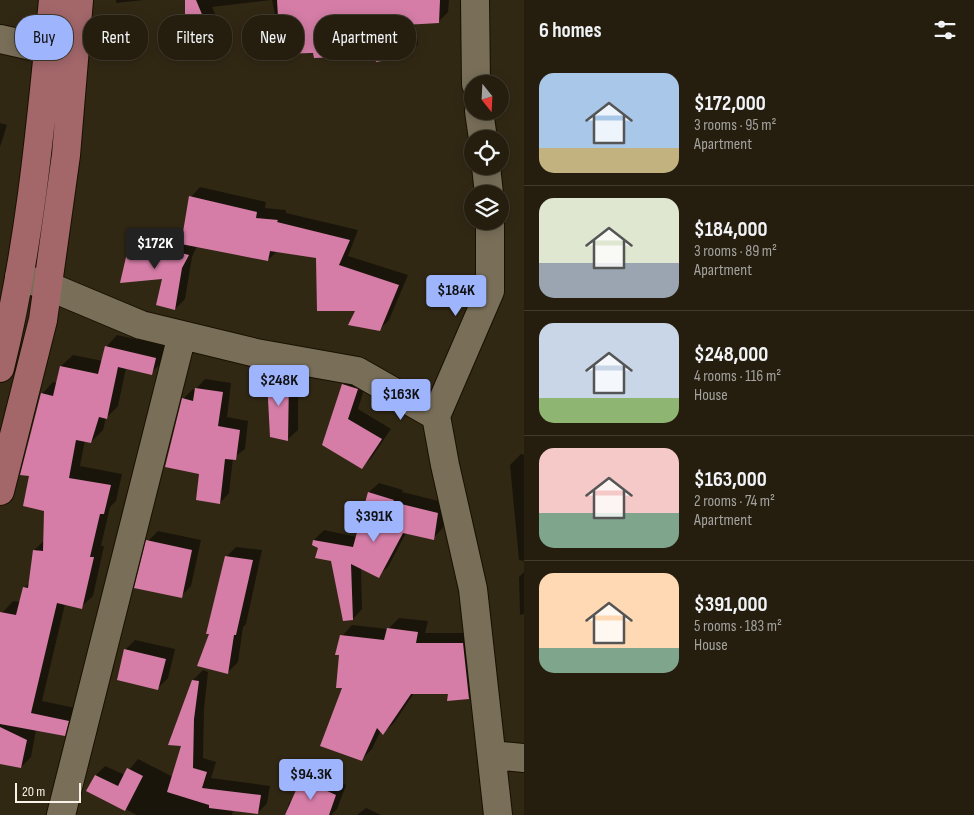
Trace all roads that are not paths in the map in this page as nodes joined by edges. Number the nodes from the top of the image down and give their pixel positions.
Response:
1 (53, 0) edge
2 (80, 0) edge
3 (475, 0) edge
4 (52, 15) edge
5 (0, 39) edge
6 (15, 43) edge
7 (74, 56) joint
8 (47, 60) edge
9 (476, 75) edge
10 (490, 230) edge
11 (19, 277) junction
12 (48, 286) junction
13 (182, 335) junction
14 (0, 368) edge
15 (436, 416) junction
16 (2, 477) edge
17 (492, 755) junction
18 (524, 758) edge
19 (61, 815) edge
20 (498, 815) edge

1 - 4 main road
2 - 7 main road
3 - 9 street
5 - 6 street
7 - 12 main road
8 - 11 main road
10 - 15 street
11 - 12 street
11 - 14 main road
12 - 13 street
12 - 16 main road
13 - 15 street
13 - 19 street
15 - 17 street
17 - 18 street
17 - 20 street

